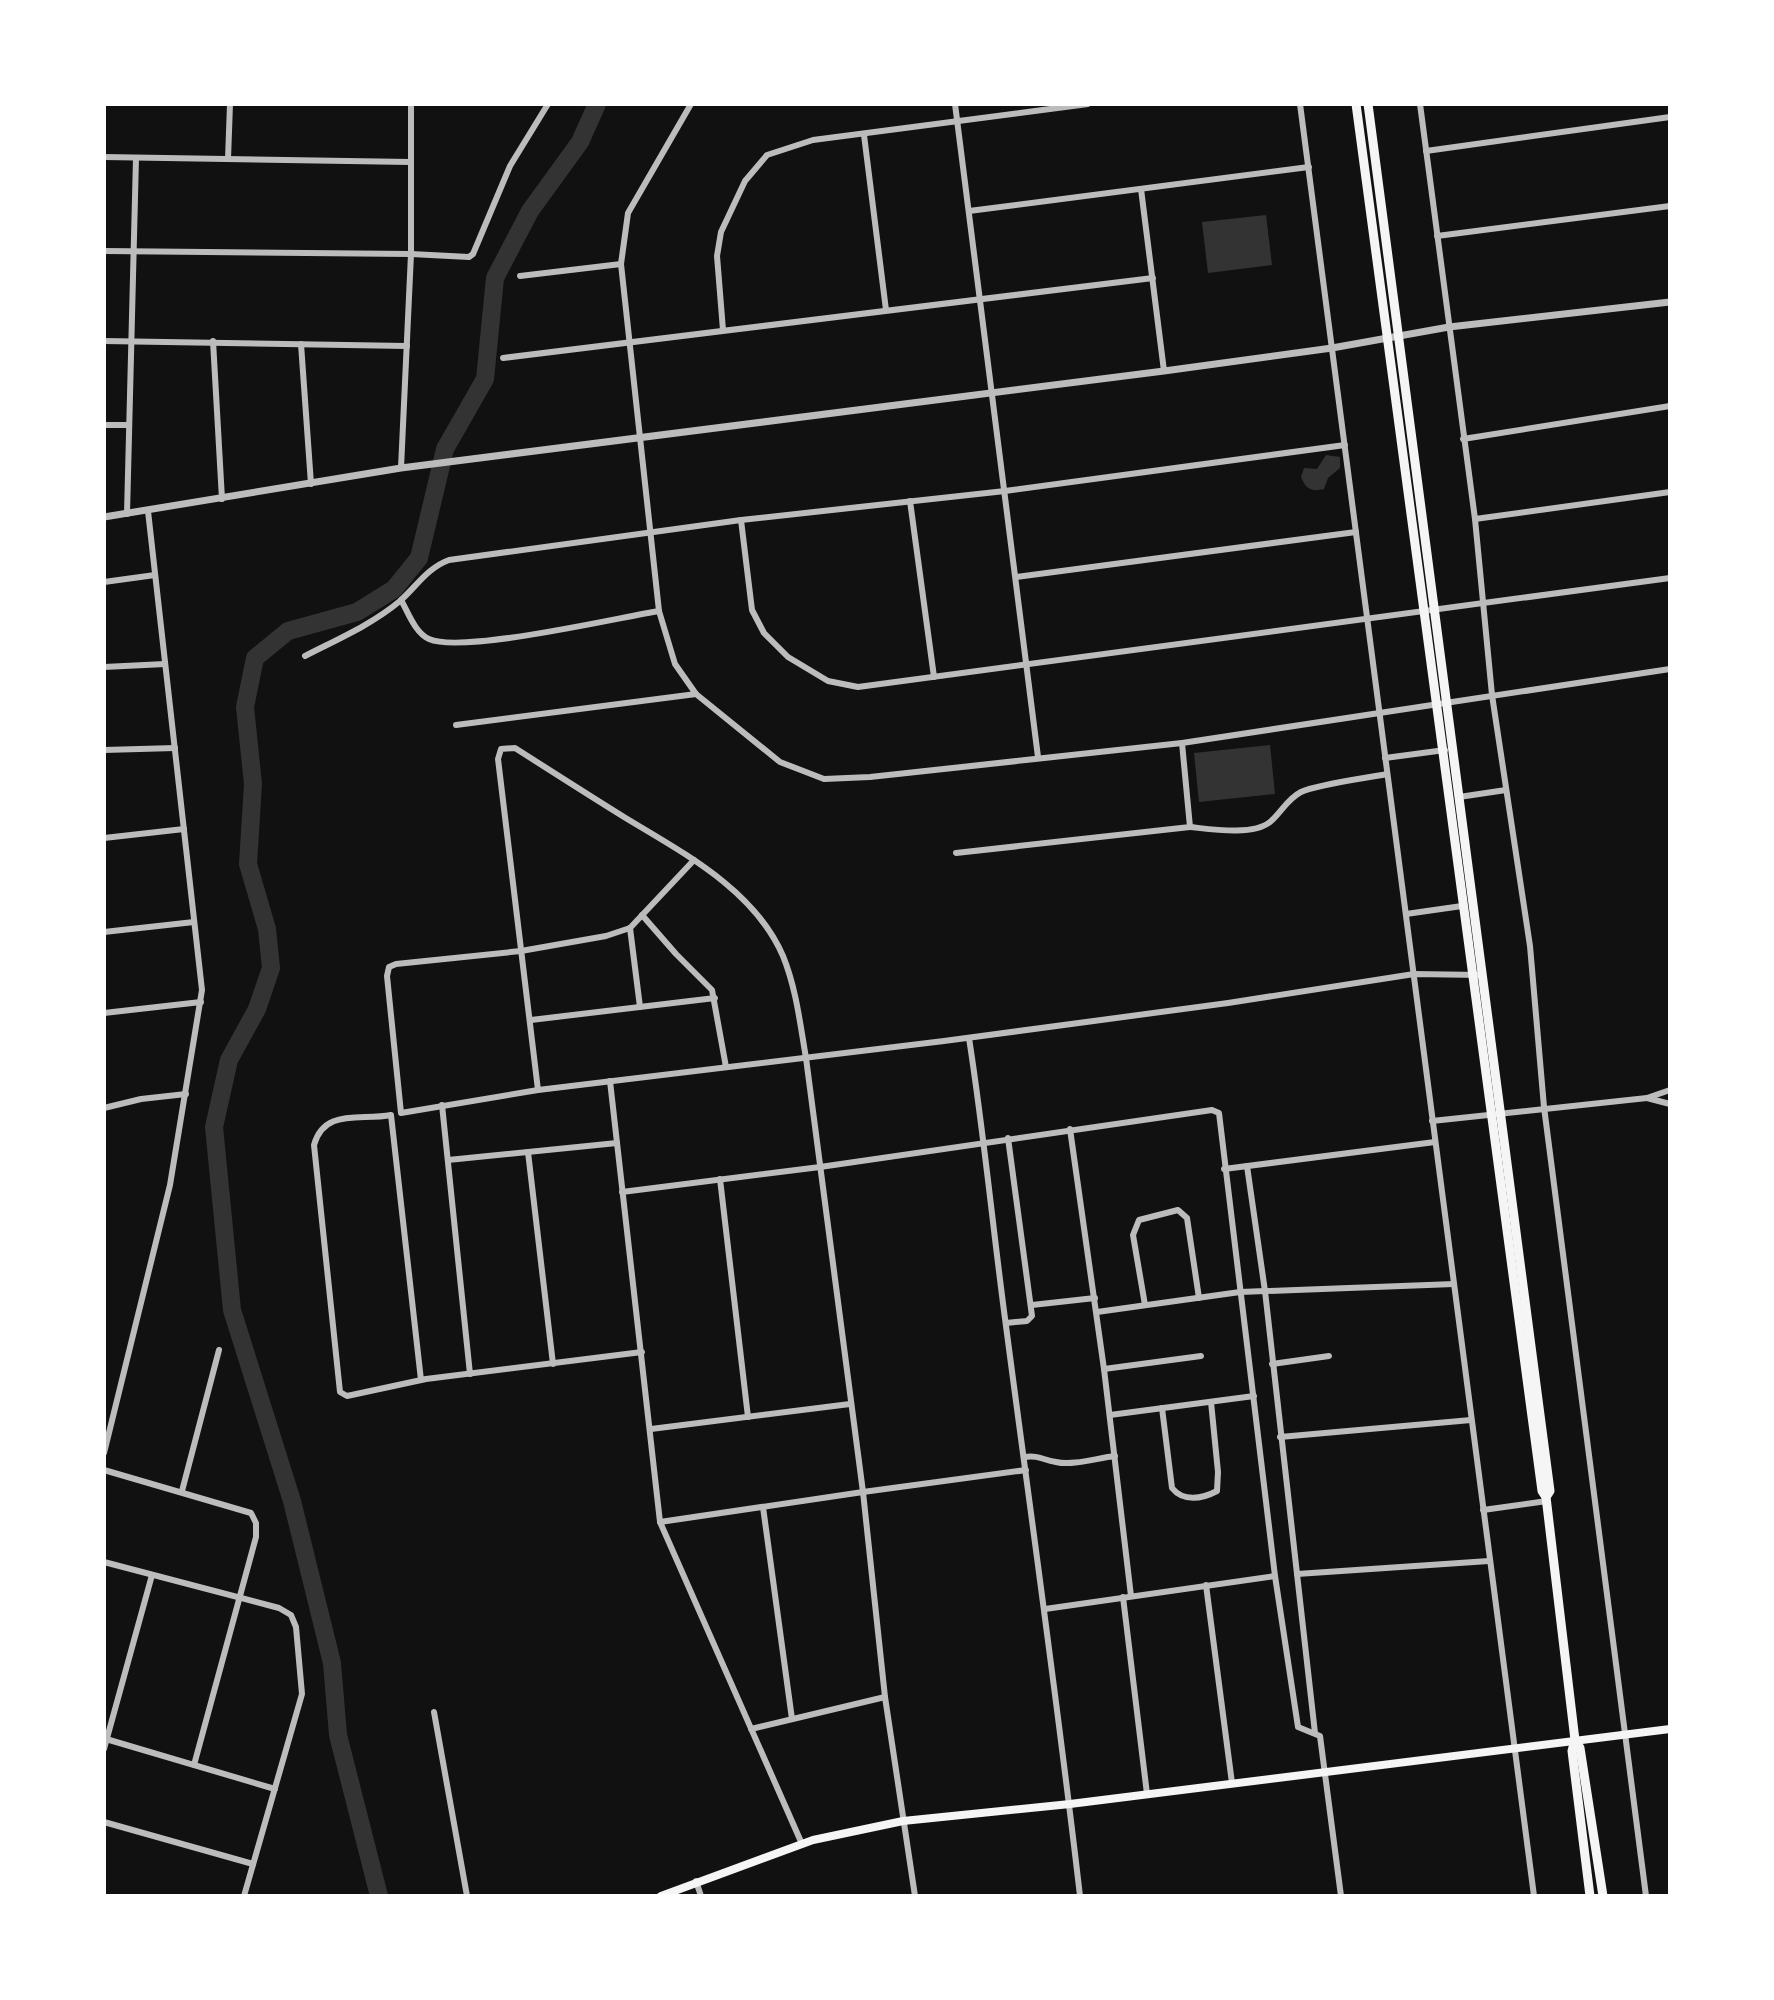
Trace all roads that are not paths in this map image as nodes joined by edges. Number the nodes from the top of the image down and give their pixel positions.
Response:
1 (230, 104) edge
2 (411, 104) edge
3 (548, 104) edge
4 (691, 104) edge
5 (955, 104) edge
6 (1088, 104) edge
7 (1300, 104) edge
8 (1356, 104) edge
9 (1368, 104) edge
10 (1420, 104) edge
11 (1670, 117) edge
12 (958, 121) junction
13 (864, 135) junction
14 (1426, 151) junction
15 (104, 157) edge
16 (136, 158) junction
17 (228, 159) junction
18 (410, 162) junction
19 (1309, 167) junction
20 (1141, 189) junction
21 (1670, 206) edge
22 (969, 211) junction
23 (1437, 236) junction
24 (104, 251) edge
25 (133, 252) junction
26 (411, 254) junction
27 (621, 264) junction
28 (520, 276) dead end
29 (1153, 278) junction
30 (981, 299) junction
31 (1670, 302) edge
32 (886, 310) junction
33 (1449, 327) junction
34 (723, 330) junction
35 (1398, 334) junction
36 (1386, 337) junction
37 (104, 341) edge
38 (131, 341) junction
39 (213, 341) junction
40 (629, 342) junction
41 (301, 344) junction
42 (407, 346) junction
43 (1332, 348) junction
44 (503, 358) dead end
45 (1164, 371) junction
46 (991, 392) junction
47 (1670, 406) edge
48 (104, 425) edge
49 (129, 425) junction
50 (640, 438) junction
51 (1463, 439) junction
52 (1345, 445) junction
53 (401, 468) junction
54 (311, 484) junction
55 (1005, 491) junction
56 (1670, 492) edge
57 (222, 499) junction
58 (910, 501) junction
59 (148, 511) junction
60 (127, 514) junction
61 (104, 517) edge
62 (1475, 519) junction
63 (741, 520) junction
64 (652, 532) junction
65 (1356, 532) junction
66 (155, 575) junction
67 (1016, 577) junction
68 (1670, 578) edge
69 (104, 582) edge
70 (401, 600) junction
71 (1481, 602) junction
72 (1425, 609) junction
73 (659, 611) junction
74 (1367, 619) junction
75 (305, 656) dead end
76 (165, 664) junction
77 (1026, 666) junction
78 (104, 667) edge
79 (1670, 669) edge
80 (934, 677) junction
81 (696, 694) junction
82 (1492, 695) junction
83 (1441, 702) junction
84 (1379, 712) junction
85 (456, 725) dead end
86 (1182, 743) junction
87 (175, 748) junction
88 (104, 750) edge
89 (1447, 750) junction
90 (1038, 757) junction
91 (1385, 758) junction
92 (1387, 774) junction
93 (1506, 790) junction
94 (1458, 797) junction
95 (1190, 827) junction
96 (184, 829) junction
97 (104, 838) edge
98 (956, 853) dead end
99 (694, 860) junction
100 (1462, 906) junction
101 (1406, 914) junction
102 (642, 915) junction
103 (194, 922) junction
104 (630, 928) junction
105 (104, 932) edge
106 (521, 951) junction
107 (1414, 974) junction
108 (1476, 976) junction
109 (715, 998) junction
110 (201, 1002) junction
111 (640, 1007) junction
112 (104, 1013) edge
113 (531, 1020) junction
114 (969, 1038) junction
115 (806, 1058) junction
116 (726, 1067) junction
117 (610, 1081) junction
118 (538, 1090) junction
119 (1670, 1090) edge
120 (186, 1094) junction
121 (1647, 1098) junction
122 (1670, 1104) edge
123 (442, 1105) junction
124 (1544, 1107) junction
125 (104, 1108) edge
126 (1494, 1112) junction
127 (401, 1113) junction
128 (391, 1115) junction
129 (1432, 1121) junction
130 (1070, 1129) junction
131 (1008, 1138) junction
132 (985, 1141) junction
133 (1435, 1142) junction
134 (617, 1143) junction
135 (528, 1152) junction
136 (448, 1160) junction
137 (1247, 1166) junction
138 (820, 1167) junction
139 (1224, 1169) junction
140 (720, 1179) junction
141 (622, 1192) junction
142 (1454, 1284) junction
143 (1265, 1291) junction
144 (1240, 1292) junction
145 (1095, 1298) junction
146 (1199, 1298) junction
147 (1032, 1305) junction
148 (1145, 1305) junction
149 (1097, 1312) junction
150 (1006, 1323) junction
151 (219, 1350) dead end
152 (642, 1352) junction
153 (1201, 1356) dead end
154 (1329, 1356) dead end
155 (553, 1364) junction
156 (1272, 1364) junction
157 (1104, 1369) junction
158 (470, 1374) junction
159 (421, 1380) junction
160 (1254, 1396) junction
161 (1211, 1402) junction
162 (850, 1404) junction
163 (1162, 1408) junction
164 (1110, 1415) junction
165 (748, 1417) junction
166 (1471, 1420) junction
167 (651, 1429) junction
168 (1280, 1437) junction
169 (104, 1453) edge
170 (1115, 1456) junction
171 (1024, 1457) junction
172 (104, 1470) edge
173 (1026, 1470) junction
174 (182, 1491) junction
175 (863, 1492) junction
176 (1546, 1499) junction
177 (763, 1507) junction
178 (1483, 1510) junction
179 (660, 1522) junction
180 (1489, 1561) junction
181 (104, 1562) edge
182 (1297, 1574) junction
183 (152, 1575) junction
184 (1275, 1576) junction
185 (1206, 1585) junction
186 (1127, 1597) junction
187 (239, 1599) junction
188 (1045, 1609) junction
189 (885, 1697) junction
190 (434, 1712) dead end
191 (792, 1719) junction
192 (751, 1729) junction
193 (1670, 1729) edge
194 (1315, 1733) junction
195 (1625, 1735) junction
196 (105, 1739) edge
197 (1575, 1740) junction
198 (1514, 1748) junction
199 (104, 1749) edge
200 (194, 1765) junction
201 (1326, 1772) junction
202 (1232, 1783) junction
203 (275, 1789) junction
204 (1147, 1794) junction
205 (1070, 1804) junction
206 (903, 1821) junction
207 (104, 1822) edge
208 (802, 1844) junction
209 (253, 1864) junction
210 (696, 1881) junction
211 (244, 1896) edge
212 (467, 1896) edge
213 (661, 1896) edge
214 (701, 1896) edge
215 (915, 1896) edge
216 (1080, 1896) edge
217 (1341, 1896) edge
218 (1534, 1896) edge
219 (1590, 1896) edge
220 (1603, 1896) edge
221 (1646, 1896) edge

1 - 17 street
2 - 18 street
3 - 26 street
4 - 27 street
5 - 12 street
6 - 12 street
7 - 19 street
8 - 36 main road
9 - 35 main road
10 - 14 street
11 - 14 street
12 - 13 street
12 - 22 street
13 - 32 street
13 - 34 street
14 - 23 street
15 - 16 street
16 - 17 street
16 - 25 street
17 - 18 street
18 - 26 street
19 - 20 street
19 - 43 street
20 - 22 street
20 - 29 street
21 - 23 street
22 - 30 street
23 - 33 street
24 - 25 street
25 - 26 street
25 - 38 street
26 - 42 street
27 - 28 street
27 - 40 street
29 - 30 street
29 - 45 street
30 - 32 street
30 - 46 street
31 - 33 street
32 - 34 street
33 - 35 street
33 - 51 street
34 - 40 street
35 - 36 street
35 - 72 main road
36 - 43 street
36 - 72 main road
37 - 38 street
38 - 39 street
38 - 49 street
39 - 41 street
39 - 57 street
40 - 44 street
40 - 50 street
41 - 42 street
41 - 54 street
42 - 53 street
43 - 45 street
43 - 52 street
45 - 46 street
46 - 50 street
46 - 55 street
47 - 51 street
48 - 49 street
49 - 60 street
50 - 53 street
50 - 64 street
51 - 62 street
52 - 55 street
52 - 65 street
53 - 54 street
54 - 57 street
55 - 58 street
55 - 67 street
56 - 62 street
57 - 59 street
58 - 63 street
58 - 80 street
59 - 60 street
59 - 66 street
60 - 61 street
62 - 71 street
63 - 64 street
63 - 80 street
64 - 70 street
64 - 73 street
65 - 67 street
65 - 74 street
66 - 69 street
66 - 76 street
67 - 77 street
68 - 71 street
70 - 73 street
70 - 75 street
71 - 72 street
71 - 82 street
72 - 74 street
72 - 83 main road
73 - 81 street
74 - 77 street
74 - 84 street
76 - 78 street
76 - 87 street
77 - 80 street
77 - 90 street
79 - 82 street
81 - 85 street
81 - 90 street
82 - 83 street
82 - 93 street
83 - 84 street
83 - 89 main road
84 - 86 street
84 - 91 street
86 - 90 street
86 - 95 street
87 - 88 street
87 - 96 street
89 - 91 street
89 - 94 main road
89 - 100 main road
91 - 92 street
92 - 95 street
92 - 101 street
93 - 94 street
93 - 124 street
94 - 108 main road
95 - 98 street
96 - 97 street
96 - 103 street
99 - 102 street
99 - 106 street
99 - 115 street
100 - 101 street
100 - 108 main road
101 - 107 street
102 - 104 street
102 - 109 street
103 - 105 street
103 - 110 street
104 - 106 street
104 - 111 street
106 - 113 street
106 - 127 street
107 - 108 street
107 - 114 street
107 - 129 street
108 - 126 main road
109 - 111 street
109 - 116 street
110 - 112 street
110 - 120 street
111 - 113 street
113 - 118 street
114 - 115 street
114 - 132 street
115 - 116 street
115 - 138 street
116 - 117 street
117 - 118 street
117 - 134 street
118 - 123 street
119 - 121 street
120 - 125 street
120 - 169 street
121 - 122 street
121 - 124 street
123 - 127 street
123 - 136 street
124 - 126 street
124 - 195 street
126 - 129 street
126 - 176 main road
127 - 128 street
128 - 159 street
128 - 159 street
129 - 133 street
130 - 131 street
130 - 139 street
130 - 145 street
131 - 132 street
131 - 147 street
132 - 138 street
132 - 150 street
133 - 137 street
133 - 142 street
134 - 135 street
134 - 141 street
135 - 136 street
135 - 155 street
136 - 158 street
137 - 139 street
137 - 143 street
138 - 140 street
138 - 162 street
139 - 144 street
140 - 141 street
140 - 165 street
141 - 152 street
142 - 143 street
142 - 166 street
143 - 144 street
143 - 156 street
144 - 146 street
144 - 160 street
145 - 147 street
145 - 149 street
146 - 148 street
146 - 148 street
147 - 150 street
148 - 149 street
149 - 157 street
150 - 171 street
151 - 174 street
152 - 155 street
152 - 167 street
153 - 157 street
154 - 156 street
155 - 158 street
156 - 168 street
157 - 164 street
158 - 159 street
160 - 161 street
160 - 184 street
161 - 163 street
161 - 163 street
162 - 165 street
162 - 175 street
163 - 164 street
164 - 170 street
165 - 167 street
166 - 168 street
166 - 178 street
167 - 179 street
168 - 182 street
170 - 171 street
170 - 186 street
171 - 173 street
172 - 174 street
173 - 175 street
173 - 188 street
174 - 187 street
175 - 177 street
175 - 189 street
176 - 178 street
176 - 197 main road
177 - 179 street
177 - 191 street
178 - 180 street
179 - 192 street
180 - 182 street
180 - 198 street
181 - 183 street
182 - 194 street
183 - 187 street
183 - 196 street
184 - 185 street
184 - 194 street
185 - 186 street
185 - 202 street
186 - 188 street
186 - 204 street
187 - 200 street
187 - 203 street
188 - 205 street
189 - 191 street
189 - 206 street
190 - 212 street
191 - 192 street
192 - 208 street
193 - 195 main road
194 - 201 street
195 - 197 main road
195 - 221 street
196 - 199 street
196 - 200 street
197 - 198 main road
197 - 219 main road
197 - 220 main road
198 - 201 main road
198 - 218 street
200 - 203 street
201 - 202 main road
201 - 217 street
202 - 204 main road
203 - 209 street
204 - 205 main road
205 - 206 main road
205 - 216 street
206 - 208 main road
206 - 215 street
207 - 209 street
208 - 210 main road
209 - 211 street
210 - 213 main road
210 - 214 street

